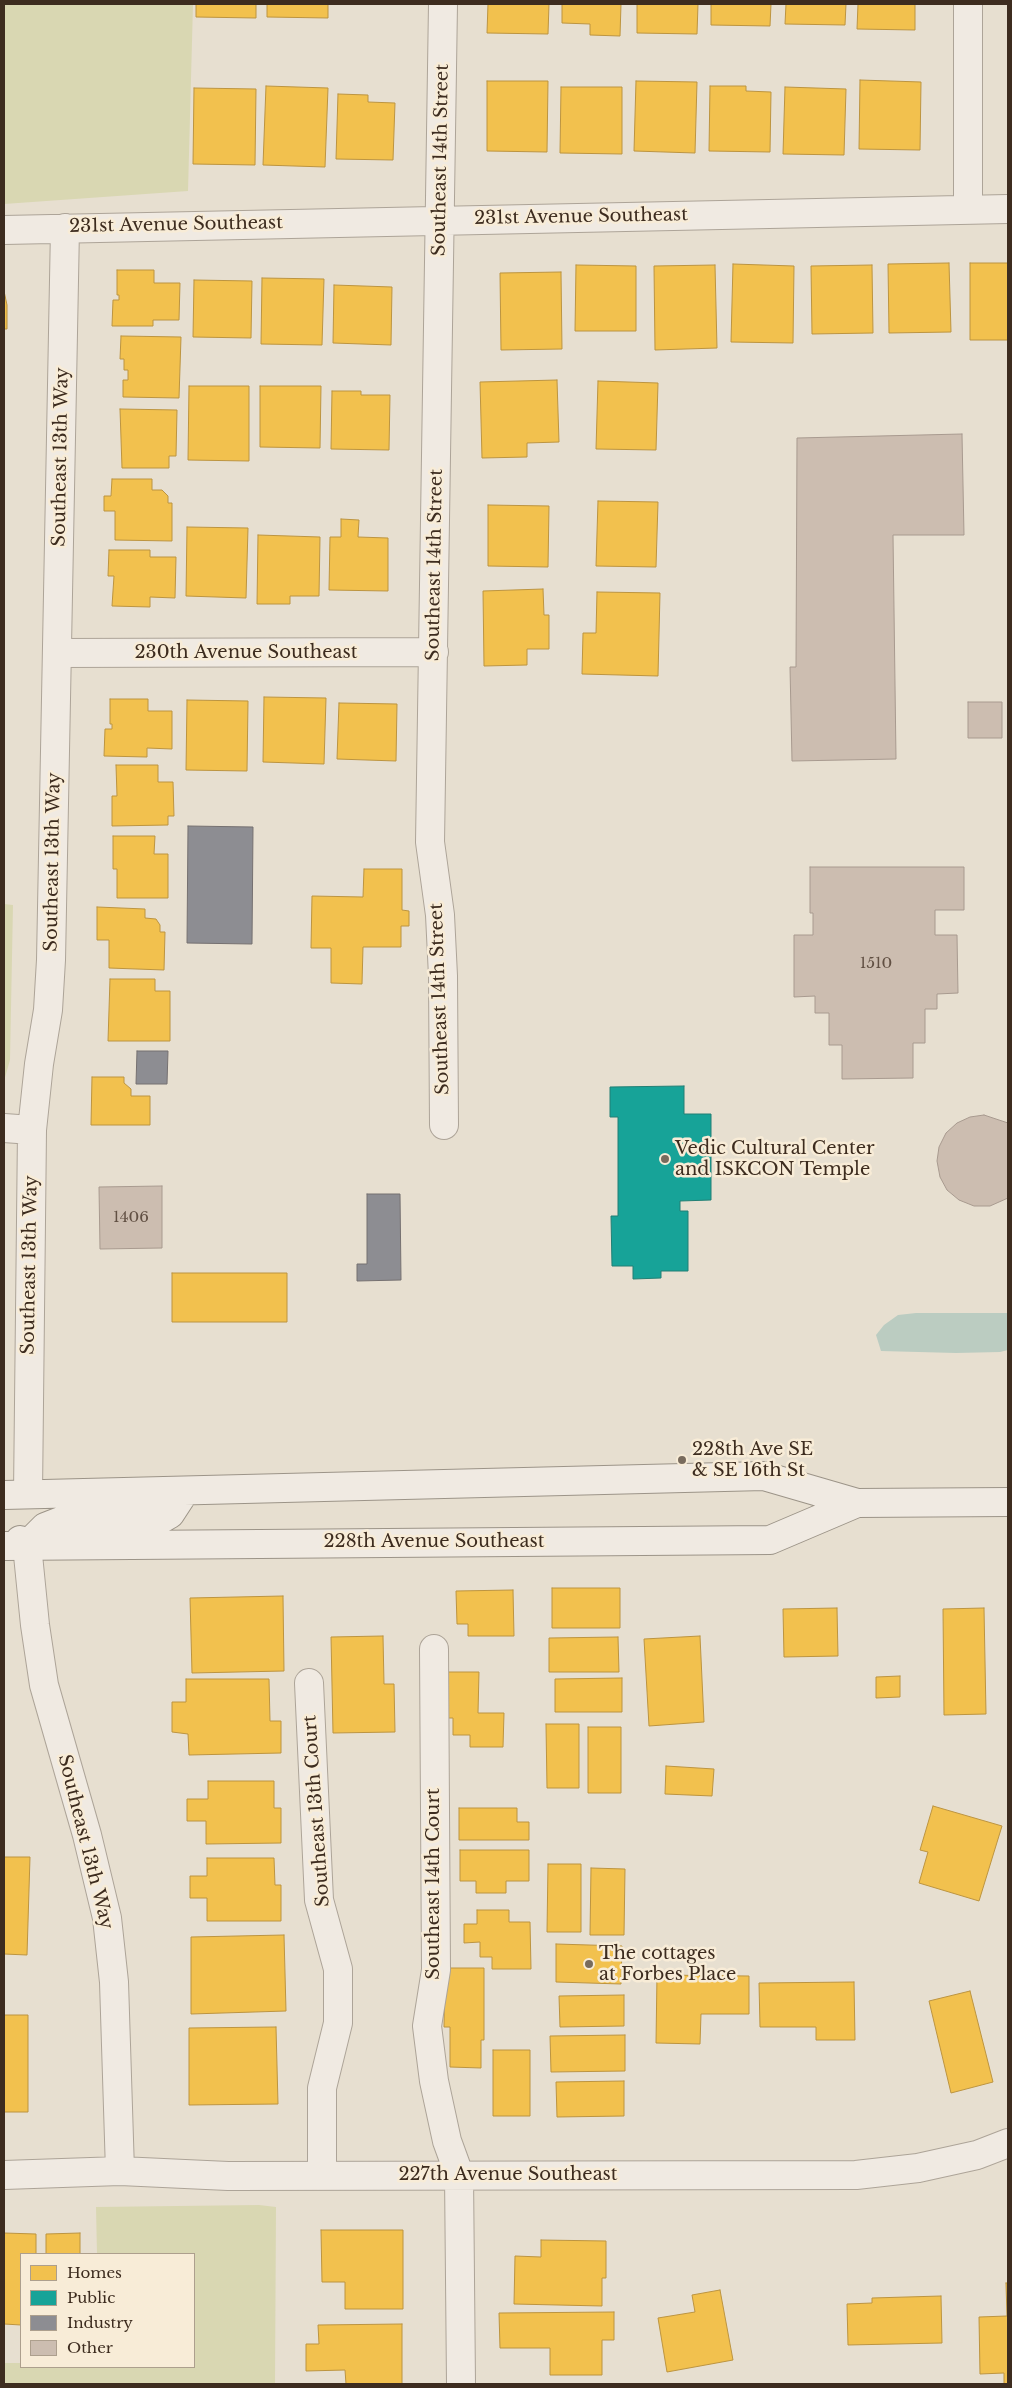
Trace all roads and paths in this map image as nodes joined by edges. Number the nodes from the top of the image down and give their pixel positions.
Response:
1 (443, 4) edge
2 (968, 4) edge
3 (968, 209) junction
4 (1008, 209) edge
5 (441, 220) junction
6 (65, 228) junction
7 (4, 230) edge
8 (434, 652) junction
9 (58, 653) junction
10 (444, 1125) dead end
11 (4, 1128) edge
12 (32, 1130) junction
13 (185, 1491) junction
14 (16, 1494) edge
15 (1008, 1502) edge
16 (857, 1503) junction
17 (4, 1530) edge
18 (16, 1545) edge
19 (434, 1649) dead end
20 (309, 1683) dead end
21 (1008, 2143) edge
22 (120, 2171) junction
23 (460, 2174) junction
24 (4, 2175) edge
25 (322, 2175) junction
26 (461, 2384) edge

1 - 5 street, Southeast 14th Street
2 - 3 street
3 - 4 street, 231st Avenue Southeast
3 - 5 street, 231st Avenue Southeast
5 - 6 street, 231st Avenue Southeast
5 - 8 street, Southeast 14th Street
6 - 7 street, 231st Avenue Southeast
6 - 9 street, Southeast 13th Way
8 - 9 street, 230th Avenue Southeast
8 - 10 street, Southeast 14th Street
9 - 12 street, Southeast 13th Way
11 - 12 street
12 - 14 street, Southeast 13th Way
13 - 14 street, 228th Avenue Southeast
13 - 16 street, 228th Avenue Southeast
13 - 18 street
15 - 16 street, 228th Avenue Southeast
16 - 18 street, 228th Avenue Southeast
17 - 18 street
18 - 22 street, Southeast 13th Way
19 - 23 street, Southeast 14th Court
20 - 25 street, Southeast 13th Court
21 - 23 street, 227th Avenue Southeast
22 - 24 street, 227th Avenue Southeast
22 - 25 street, 227th Avenue Southeast
23 - 25 street, 227th Avenue Southeast
23 - 26 street, Southeast 14th Court

